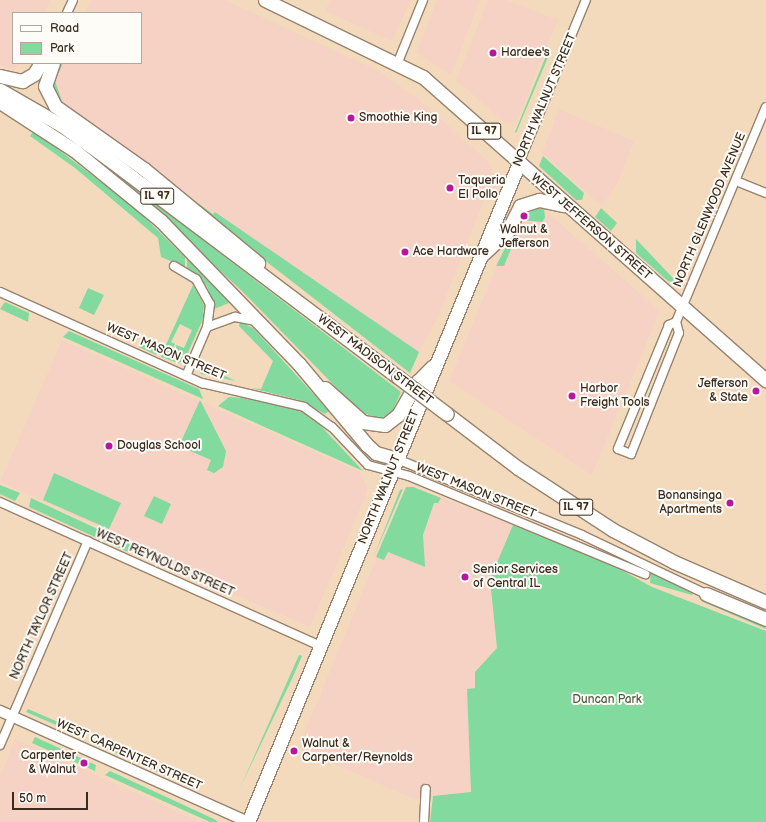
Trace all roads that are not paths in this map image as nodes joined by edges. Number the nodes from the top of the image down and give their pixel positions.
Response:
1 (72, 0) edge
2 (264, 0) edge
3 (423, 0) edge
4 (586, 0) edge
5 (67, 12) edge
6 (398, 62) junction
7 (40, 64) edge
8 (53, 64) edge
9 (0, 76) edge
10 (0, 90) edge
11 (0, 102) edge
12 (766, 107) edge
13 (519, 163) junction
14 (736, 181) junction
15 (766, 193) edge
16 (567, 206) junction
17 (480, 257) junction
18 (174, 266) dead end
19 (0, 292) edge
20 (682, 306) junction
21 (310, 310) junction
22 (257, 321) junction
23 (676, 322) junction
24 (208, 327) junction
25 (437, 361) junction
26 (299, 364) junction
27 (186, 376) junction
28 (766, 380) edge
29 (395, 465) junction
30 (0, 502) edge
31 (88, 541) junction
32 (644, 574) dead end
33 (706, 594) joint
34 (766, 602) edge
35 (766, 619) edge
36 (320, 646) junction
37 (0, 712) edge
38 (11, 717) junction
39 (0, 745) edge
40 (426, 789) dead end
41 (248, 822) edge
42 (424, 822) edge

1 - 5 street
2 - 6 main road, WEST JEFFERSON STREET / IL 97
3 - 6 street
4 - 13 street, NORTH WALNUT STREET
6 - 13 main road, WEST JEFFERSON STREET / IL 97
7 - 9 main road
8 - 21 main road
10 - 21 main road, WEST MADISON STREET / IL 97
11 - 22 main road
12 - 14 street, NORTH GLENWOOD AVENUE
13 - 16 main road, WEST JEFFERSON STREET / IL 97
13 - 17 main road, NORTH WALNUT STREET
14 - 15 street
14 - 20 street, NORTH GLENWOOD AVENUE
16 - 17 main road
16 - 20 main road, WEST JEFFERSON STREET / IL 97
17 - 25 main road, NORTH WALNUT STREET
18 - 24 street
19 - 27 street, WEST MASON STREET
20 - 23 street, NORTH GLENWOOD AVENUE
20 - 28 main road, WEST JEFFERSON STREET / IL 97
21 - 34 main road, WEST MADISON STREET / IL 97, bridge
22 - 24 street
22 - 26 main road
23 - 23 street, NORTH GLENWOOD AVENUE
24 - 27 street
25 - 26 main road
25 - 29 main road, NORTH WALNUT STREET
26 - 29 main road
27 - 29 street, WEST MASON STREET
29 - 32 street, WEST MASON STREET
29 - 33 street, WEST MASON STREET
29 - 36 main road, NORTH WALNUT STREET
30 - 31 street, WEST REYNOLDS STREET
31 - 36 street, WEST REYNOLDS STREET
31 - 38 street, NORTH TAYLOR STREET
33 - 35 main road
36 - 41 main road, NORTH WALNUT STREET
37 - 38 street, WEST CARPENTER STREET
38 - 39 street, NORTH TAYLOR STREET
38 - 41 street, WEST CARPENTER STREET
40 - 42 street

